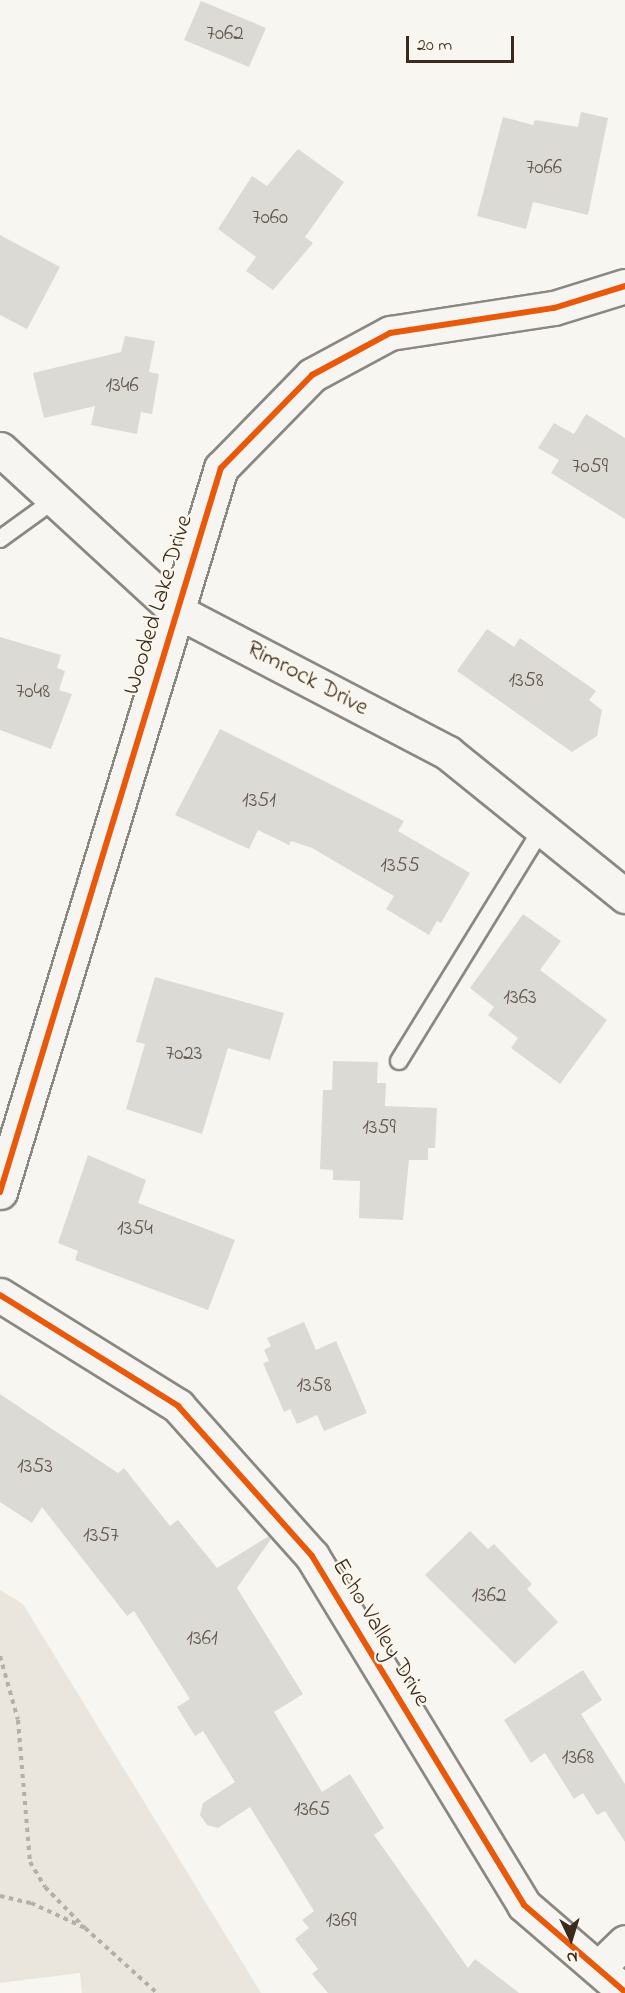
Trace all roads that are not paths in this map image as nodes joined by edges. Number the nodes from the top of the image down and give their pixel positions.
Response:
1 (625, 286) edge
2 (0, 449) edge
3 (54, 500) junction
4 (0, 539) edge
5 (175, 610) junction
6 (542, 829) junction
7 (625, 896) edge
8 (399, 1061) dead end
9 (0, 1192) edge
10 (0, 1295) edge
11 (625, 1942) edge
12 (598, 1968) junction
13 (625, 1992) edge

1 - 5 street, Wooded Lake Drive
2 - 3 street, Rimrock Drive
3 - 4 lane
3 - 5 street, Rimrock Drive
5 - 6 street, Rimrock Drive
5 - 9 street, Wooded Lake Drive
6 - 7 street, Rimrock Drive
6 - 8 lane
10 - 12 street, Echo Valley Drive
11 - 12 street
12 - 13 street, Echo Valley Drive

